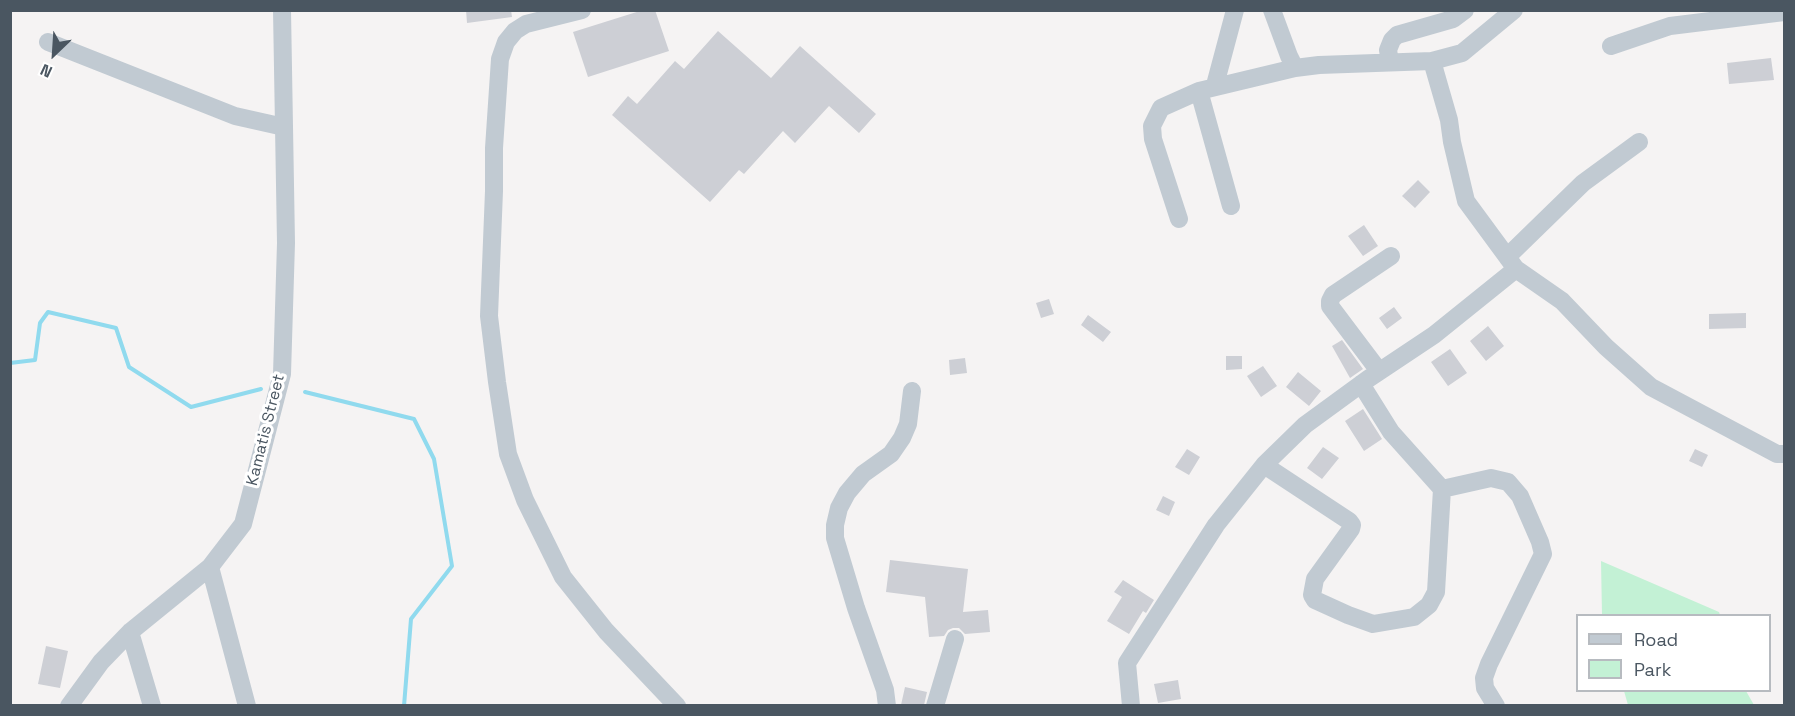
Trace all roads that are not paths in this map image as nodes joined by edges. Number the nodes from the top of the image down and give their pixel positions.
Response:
1 (282, 10) edge
2 (582, 10) edge
3 (1234, 10) edge
4 (1272, 10) edge
5 (1466, 10) edge
6 (1514, 10) edge
7 (1785, 12) edge
8 (48, 42) dead end
9 (1611, 46) dead end
10 (1432, 61) junction
11 (1389, 62) junction
12 (1295, 68) junction
13 (1207, 88) junction
14 (284, 127) junction
15 (1639, 142) dead end
16 (1231, 206) dead end
17 (1179, 219) dead end
18 (1390, 256) dead end
19 (1511, 263) junction
20 (1379, 371) junction
21 (1361, 384) junction
22 (912, 390) dead end
23 (1781, 454) edge
24 (1264, 465) junction
25 (1442, 489) junction
26 (210, 567) junction
27 (129, 632) junction
28 (955, 639) dead end
29 (69, 705) edge
30 (152, 705) edge
31 (247, 705) edge
32 (677, 705) edge
33 (887, 705) edge
34 (935, 705) edge
35 (1131, 705) edge
36 (1496, 705) edge

1 - 14 street, Kamatis Street
2 - 32 street
3 - 13 street
4 - 12 street
5 - 11 street
6 - 10 street
7 - 9 street
8 - 14 street
10 - 11 street
10 - 19 street
11 - 12 street
12 - 13 street
13 - 16 street
13 - 17 street
14 - 26 street, Kamatis Street
15 - 19 street
18 - 20 street
19 - 20 street
19 - 23 street
20 - 21 street
21 - 24 street
21 - 25 street
22 - 33 street
24 - 25 street
24 - 35 street
25 - 36 street
26 - 27 street, Kamatis Street
26 - 31 street
27 - 29 street, Kamatis Street
27 - 30 street
28 - 34 street

